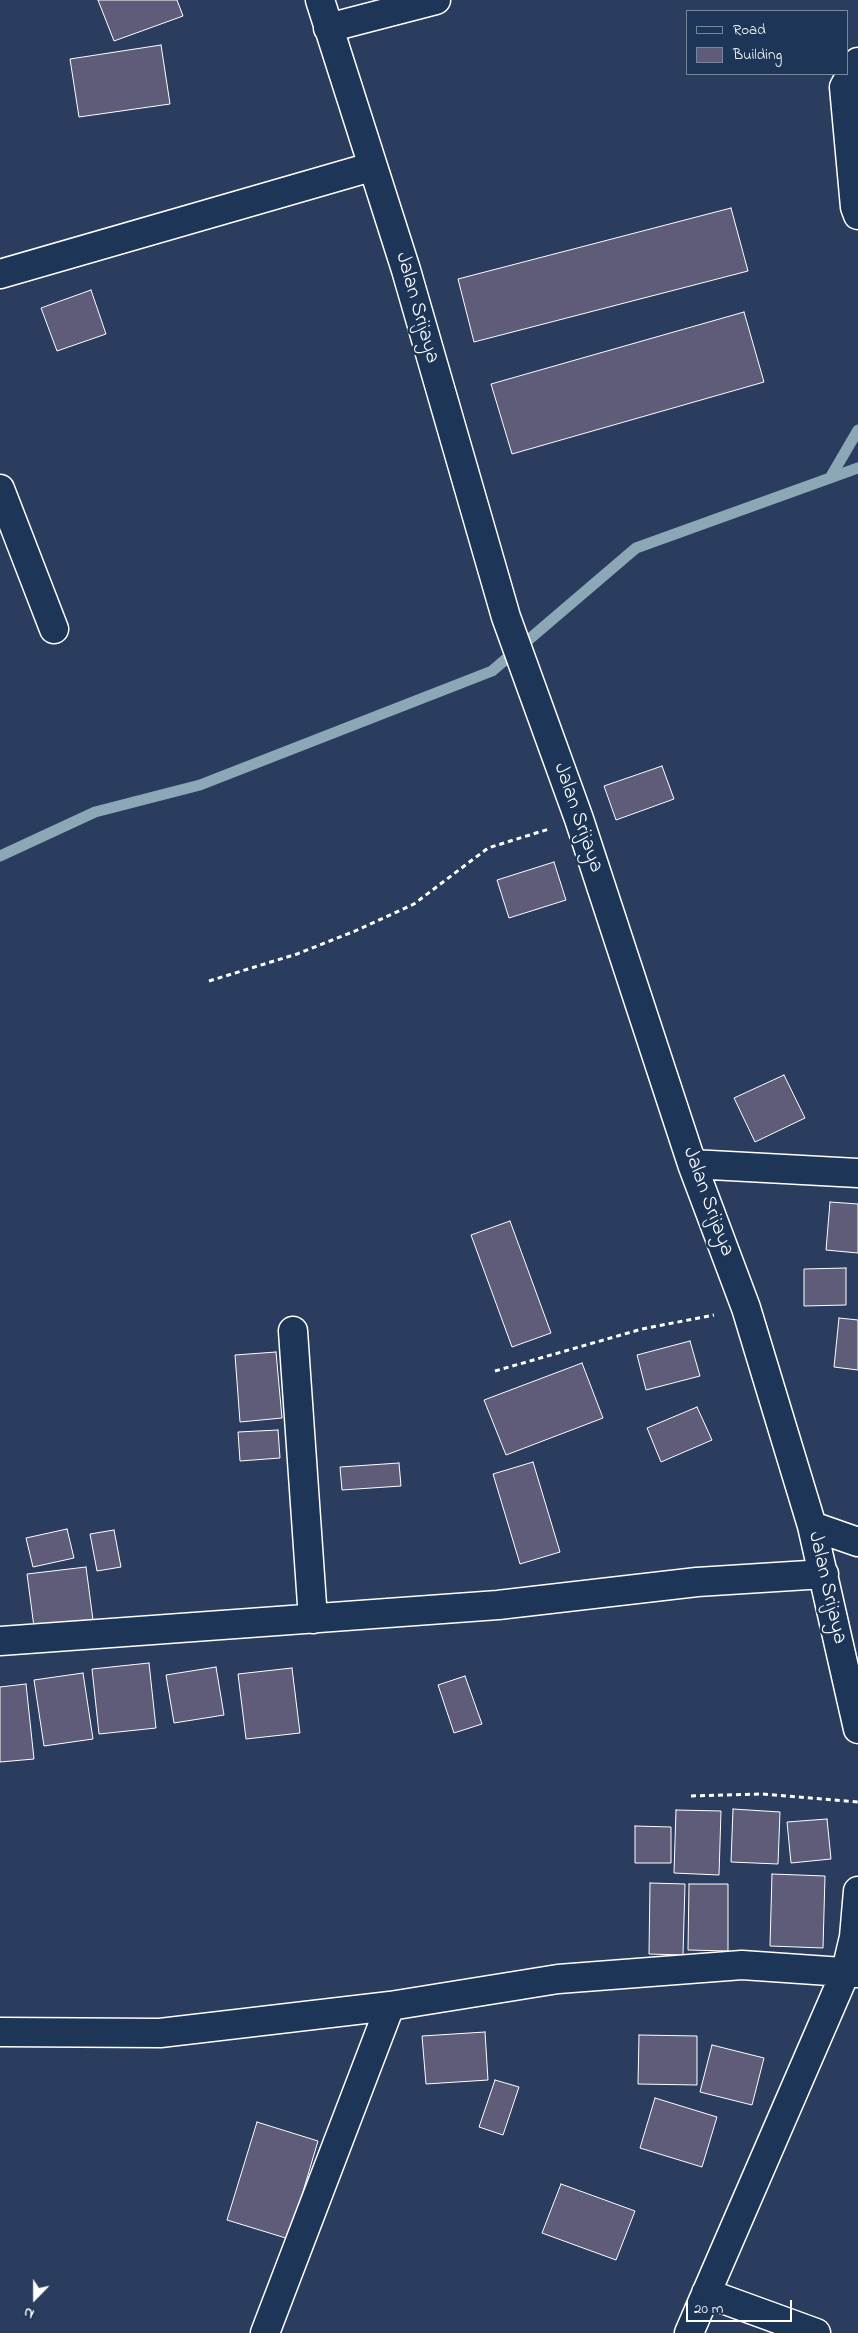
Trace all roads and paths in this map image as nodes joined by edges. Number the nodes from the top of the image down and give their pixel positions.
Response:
1 (320, 0) edge
2 (436, 0) edge
3 (328, 28) junction
4 (858, 62) edge
5 (371, 167) junction
6 (858, 214) edge
7 (0, 274) edge
8 (0, 489) edge
9 (54, 629) dead end
10 (579, 819) junction
11 (209, 981) dead end
12 (692, 1164) junction
13 (858, 1173) edge
14 (746, 1308) junction
15 (293, 1330) dead end
16 (495, 1371) dead end
17 (812, 1526) junction
18 (858, 1542) edge
19 (824, 1574) junction
20 (313, 1619) junction
21 (0, 1641) edge
22 (858, 1729) edge
23 (691, 1796) dead end
24 (858, 1802) edge
25 (858, 1891) edge
26 (852, 1972) edge
27 (390, 2006) junction
28 (0, 2032) edge
29 (706, 2293) junction
30 (265, 2333) edge
31 (689, 2333) edge
32 (816, 2333) edge

1 - 3 street, Jalan Srijaya
2 - 3 street
3 - 5 street, Jalan Srijaya
4 - 6 street
5 - 7 street
5 - 10 street, Jalan Srijaya
8 - 9 street
10 - 11 path
10 - 12 street, Jalan Srijaya
12 - 13 street
12 - 14 street, Jalan Srijaya
14 - 16 path
14 - 17 street, Jalan Srijaya
15 - 20 street
17 - 18 street
17 - 19 street, Jalan Srijaya
19 - 20 street
19 - 22 street, Jalan Srijaya
20 - 21 street
23 - 24 path
25 - 26 street
26 - 27 street
26 - 29 street
27 - 28 street
27 - 30 street
29 - 31 street
29 - 32 street

